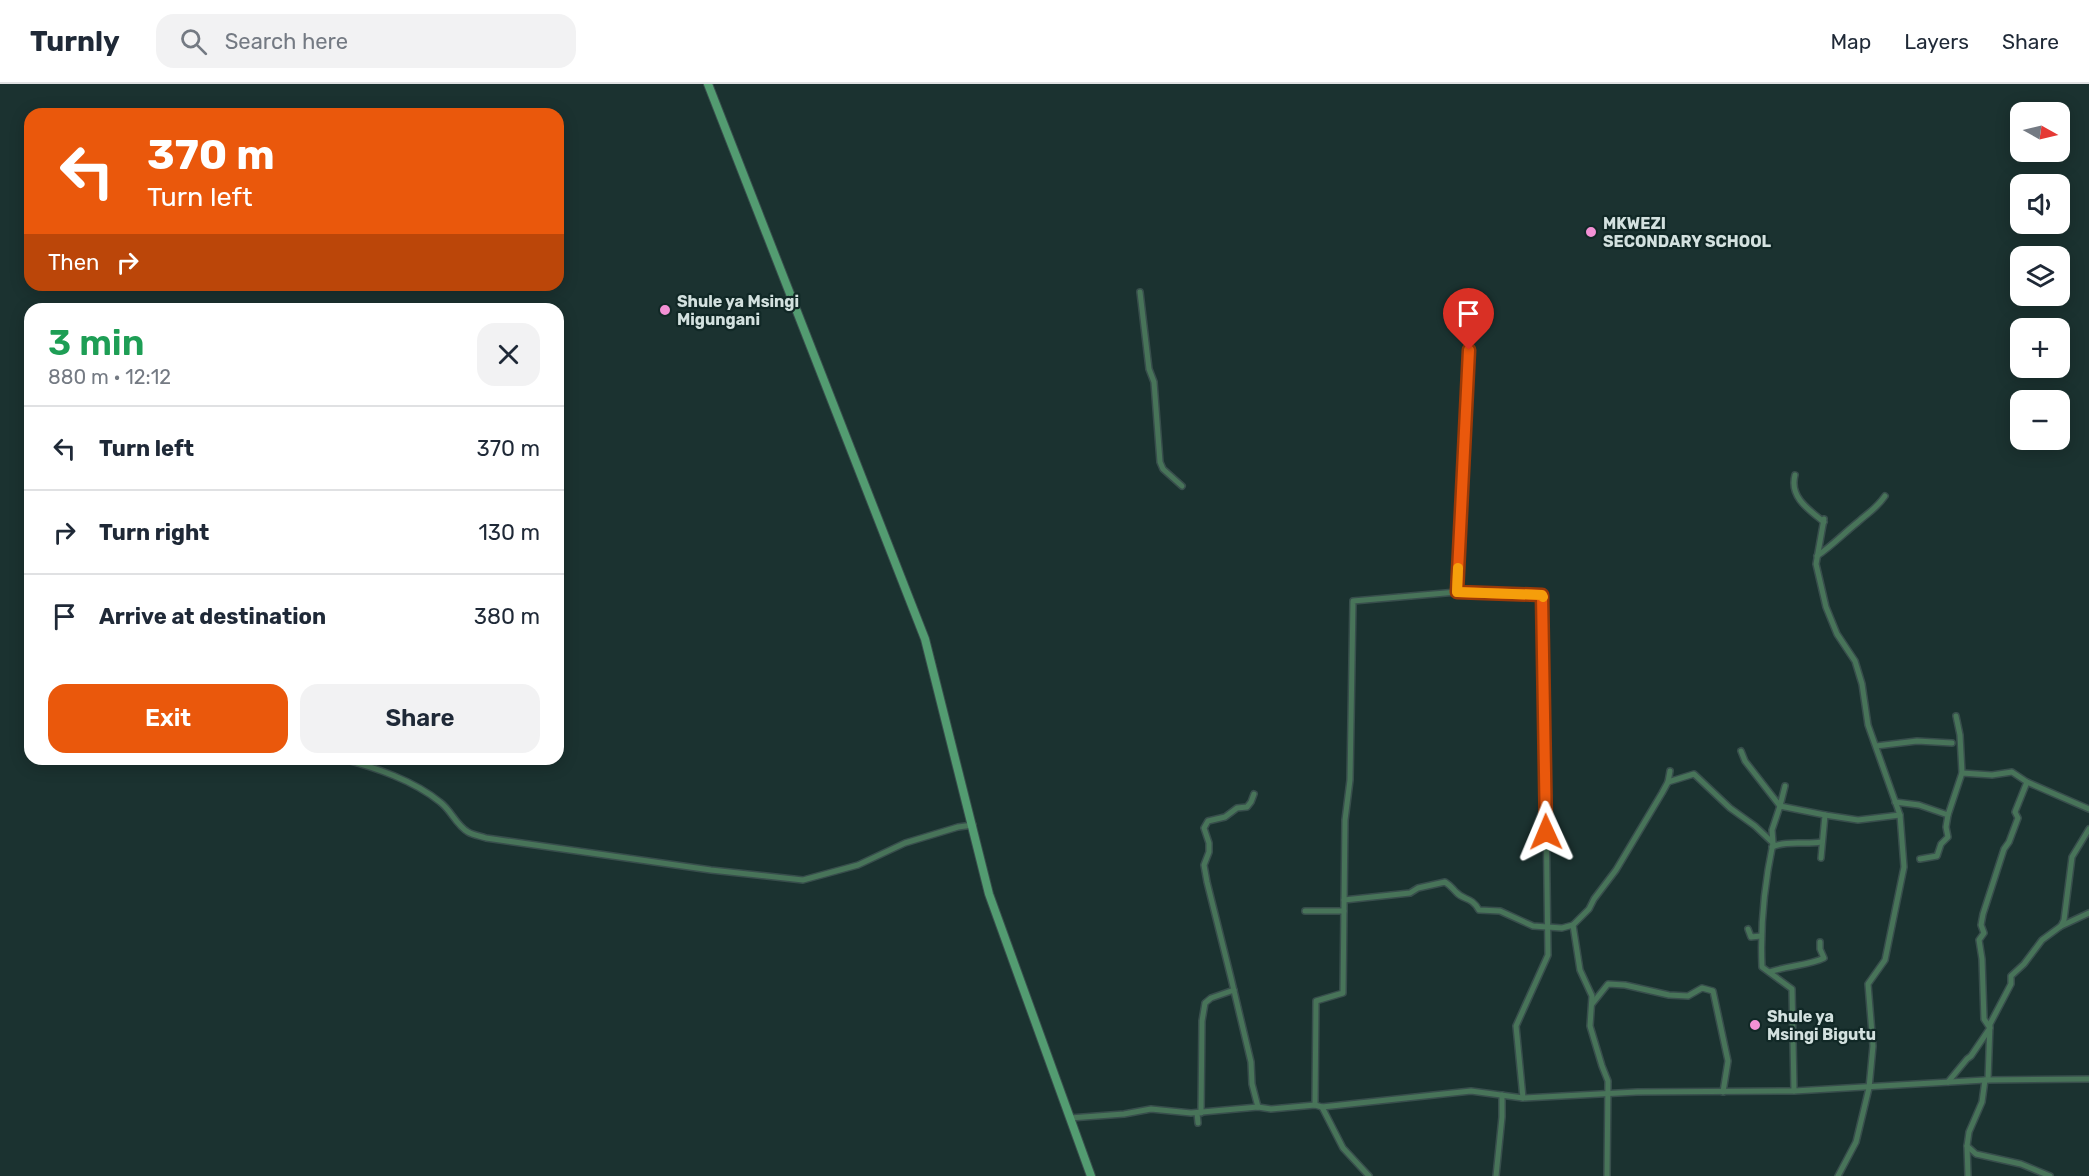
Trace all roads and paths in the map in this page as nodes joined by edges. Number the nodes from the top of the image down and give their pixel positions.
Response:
1 (708, 84) edge
2 (1140, 292) dead end
3 (1469, 350) dead end
4 (1795, 475) dead end
5 (1182, 486) dead end
6 (1885, 496) dead end
7 (1817, 556) junction
8 (1457, 592) junction
9 (1956, 717) dead end
10 (1952, 743) dead end
11 (1876, 746) junction
12 (1741, 751) dead end
13 (361, 765) edge
14 (1670, 771) dead end
15 (1962, 773) junction
16 (1668, 782) junction
17 (2027, 782) junction
18 (1785, 786) dead end
19 (1254, 794) dead end
20 (1895, 802) junction
21 (1780, 806) junction
22 (2089, 808) edge
23 (1826, 815) junction
24 (1948, 815) junction
25 (1900, 816) junction
26 (973, 825) junction
27 (2089, 830) edge
28 (1821, 843) junction
29 (1772, 845) junction
30 (1821, 858) dead end
31 (1920, 859) dead end
32 (1344, 900) junction
33 (1305, 911) dead end
34 (1344, 911) junction
35 (2089, 913) edge
36 (1573, 926) junction
37 (2061, 926) junction
38 (1548, 927) junction
39 (1748, 929) dead end
40 (1761, 936) junction
41 (1820, 942) dead end
42 (1769, 972) junction
43 (1234, 990) junction
44 (1592, 1004) junction
45 (1990, 1028) junction
46 (2089, 1079) edge
47 (1986, 1080) junction
48 (1948, 1082) junction
49 (1869, 1088) junction
50 (1794, 1091) junction
51 (1723, 1092) junction
52 (1609, 1094) junction
53 (1502, 1095) junction
54 (1523, 1098) junction
55 (1315, 1105) junction
56 (1258, 1107) junction
57 (1322, 1107) junction
58 (1199, 1113) junction
59 (1070, 1118) junction
60 (1198, 1124) dead end
61 (1967, 1146) junction
62 (1091, 1176) edge
63 (1369, 1176) edge
64 (1497, 1176) edge
65 (1607, 1176) edge
66 (1838, 1176) edge
67 (1968, 1176) edge
68 (2050, 1176) edge

1 - 26 main road
2 - 5 street
3 - 8 street
4 - 7 street
6 - 7 street
7 - 11 street
8 - 32 street
8 - 38 street
9 - 15 street
10 - 11 street
11 - 20 street
12 - 21 street
13 - 26 street
14 - 16 street
15 - 17 street
15 - 24 street
16 - 29 street
16 - 36 street
17 - 22 street
17 - 45 street
18 - 21 street
19 - 43 street
20 - 24 street
20 - 25 street
21 - 23 street
21 - 29 street
23 - 25 street
23 - 28 street
24 - 31 street
25 - 49 street
26 - 59 main road
27 - 37 street
28 - 29 street
28 - 30 street
29 - 40 street
32 - 34 street
32 - 38 street
33 - 34 street
34 - 55 street
35 - 37 street
36 - 38 street
36 - 44 street
37 - 45 street
38 - 54 street
39 - 40 street
40 - 42 street
41 - 42 street
42 - 50 street
43 - 56 street
43 - 58 street
44 - 51 street
44 - 52 street
45 - 47 street
45 - 48 street
46 - 47 street
47 - 48 street
47 - 61 street
48 - 49 street
49 - 50 street
49 - 66 street
50 - 51 street
51 - 52 street
52 - 54 street
52 - 65 street
53 - 54 street
53 - 57 street
53 - 64 street
55 - 56 street
55 - 57 street
56 - 58 street
57 - 63 street
58 - 59 street
58 - 60 street
59 - 62 main road
61 - 67 street
61 - 68 street

